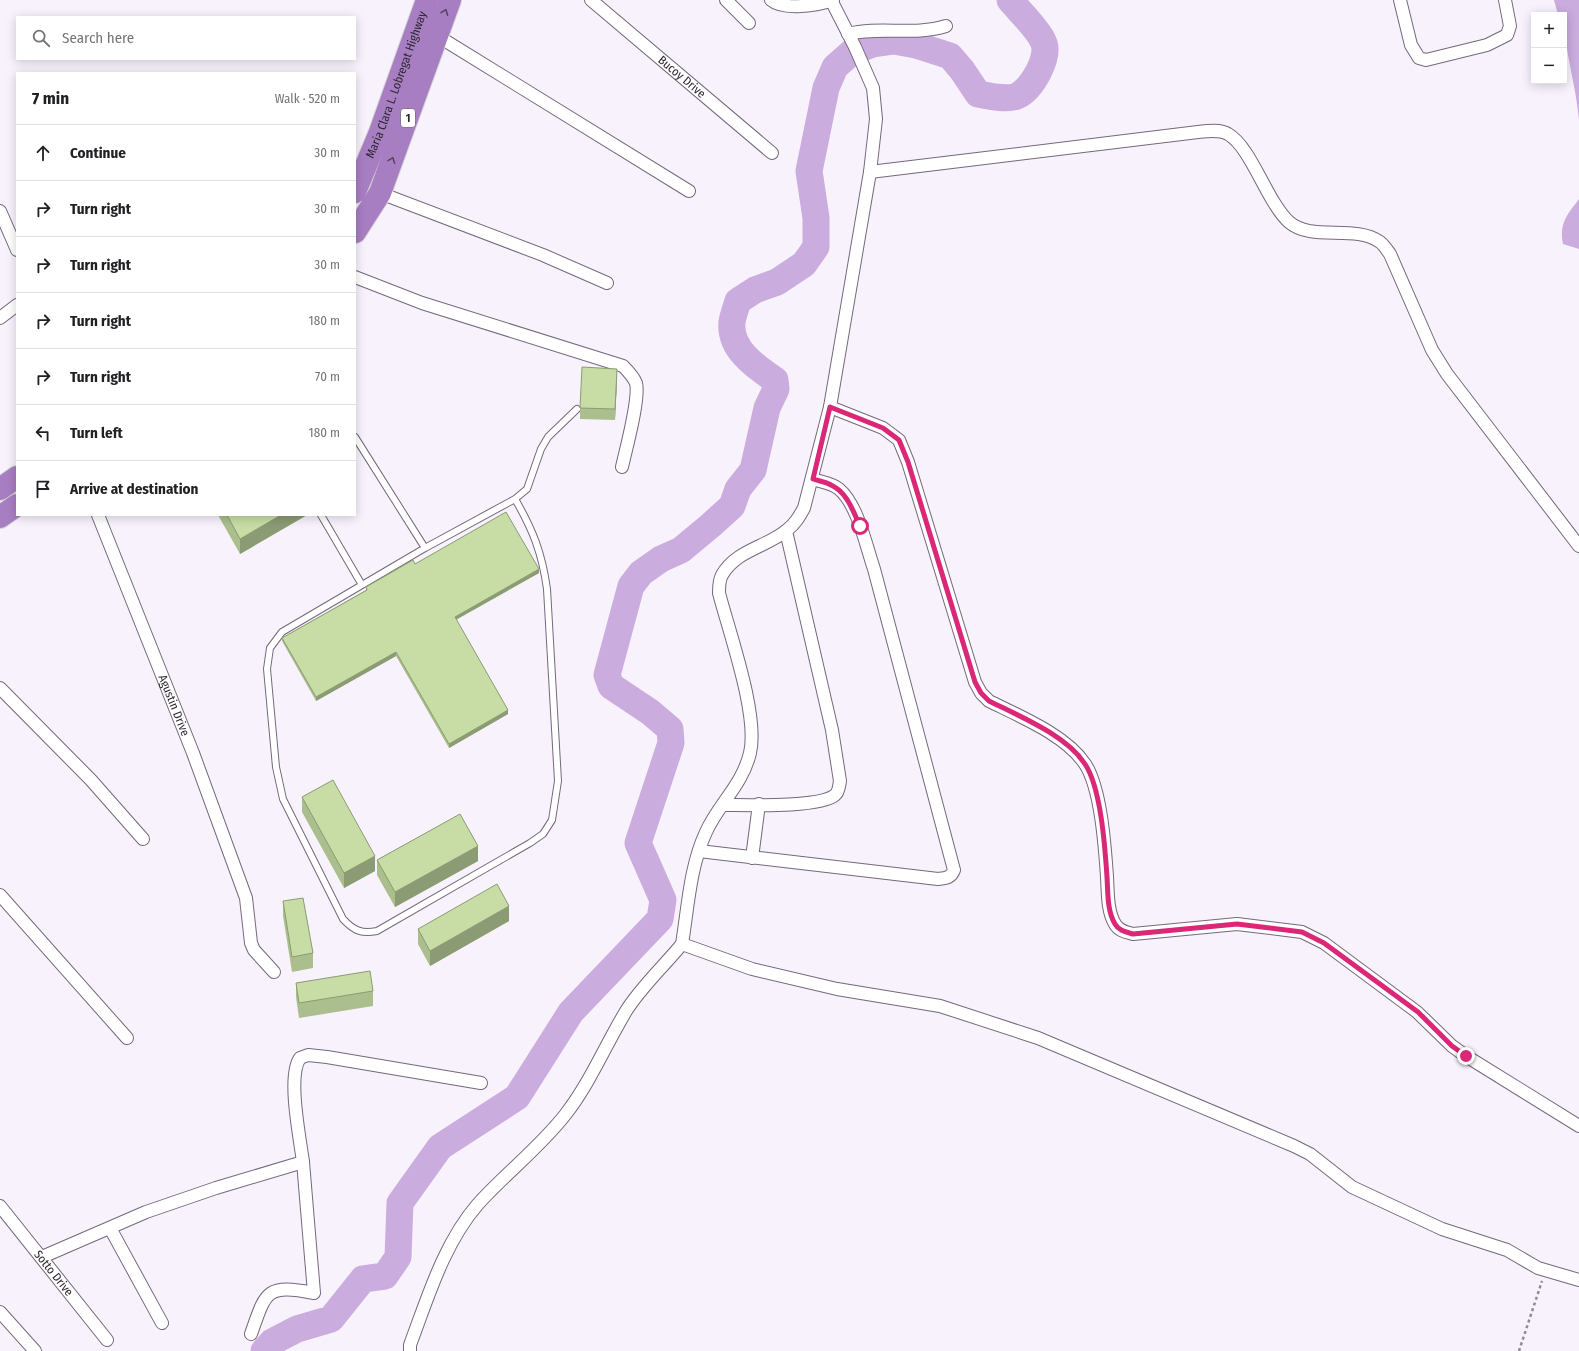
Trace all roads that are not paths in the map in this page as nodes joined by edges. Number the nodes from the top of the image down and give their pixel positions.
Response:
1 (427, 0) edge
2 (450, 0) edge
3 (591, 0) edge
4 (726, 0) edge
5 (771, 0) edge
6 (832, 0) edge
7 (1400, 0) edge
8 (1505, 0) edge
9 (749, 23) dead end
10 (946, 26) dead end
11 (848, 34) junction
12 (436, 35) junction
13 (772, 153) dead end
14 (870, 172) junction
15 (356, 190) edge
16 (689, 191) dead end
17 (380, 193) junction
18 (0, 211) edge
19 (356, 230) edge
20 (16, 248) edge
21 (356, 277) edge
22 (607, 283) dead end
23 (16, 306) edge
24 (0, 318) edge
25 (830, 407) junction
26 (577, 409) dead end
27 (356, 439) edge
28 (622, 467) dead end
29 (16, 478) edge
30 (813, 479) junction
31 (0, 489) edge
32 (515, 499) junction
33 (16, 506) edge
34 (98, 516) edge
35 (322, 516) edge
36 (0, 517) edge
37 (786, 531) junction
38 (1579, 546) edge
39 (425, 548) junction
40 (362, 585) junction
41 (0, 688) edge
42 (759, 804) junction
43 (723, 805) junction
44 (143, 839) dead end
45 (699, 851) junction
46 (752, 858) junction
47 (0, 895) edge
48 (682, 944) junction
49 (274, 972) dead end
50 (127, 1038) dead end
51 (481, 1084) dead end
52 (1579, 1126) edge
53 (303, 1162) junction
54 (0, 1206) edge
55 (110, 1228) junction
56 (42, 1257) junction
57 (1579, 1280) edge
58 (0, 1312) edge
59 (162, 1323) dead end
60 (251, 1334) dead end
61 (108, 1340) dead end
62 (34, 1351) edge
63 (410, 1351) edge

1 - 15 highway, Maria Clara L. Lobregat Highway / 1
12 -> 2 highway, Maria Clara L. Lobregat Highway / 1
3 - 13 street, Bucoy Drive
4 - 9 street
5 - 6 street
6 - 11 street
7 - 8 street
10 - 11 street
11 - 14 street
12 - 16 street
17 -> 12 highway, Maria Clara L. Lobregat Highway / 1
14 - 25 street
14 - 38 street
17 - 19 highway, Maria Clara L. Lobregat Highway / 1
17 - 22 street
18 - 20 street
21 - 28 street
23 - 24 street
25 - 30 street
25 - 52 street
26 - 32 lane
27 - 39 lane
29 - 31 highway
30 - 37 street
30 - 46 street
32 - 39 lane
32 - 40 lane
33 - 36 highway
34 - 49 street, Agustin Drive
35 - 40 lane
37 - 42 street
37 - 43 street
39 - 40 lane
41 - 44 street
42 - 43 street
42 - 46 street
43 - 45 street
45 - 46 street
45 - 48 street
47 - 50 street
48 - 57 street
48 - 63 street
51 - 53 street
53 - 55 street
53 - 60 street
54 - 56 street, Sotto Drive
55 - 56 street
55 - 59 street
56 - 61 street, Sotto Drive
58 - 62 street

